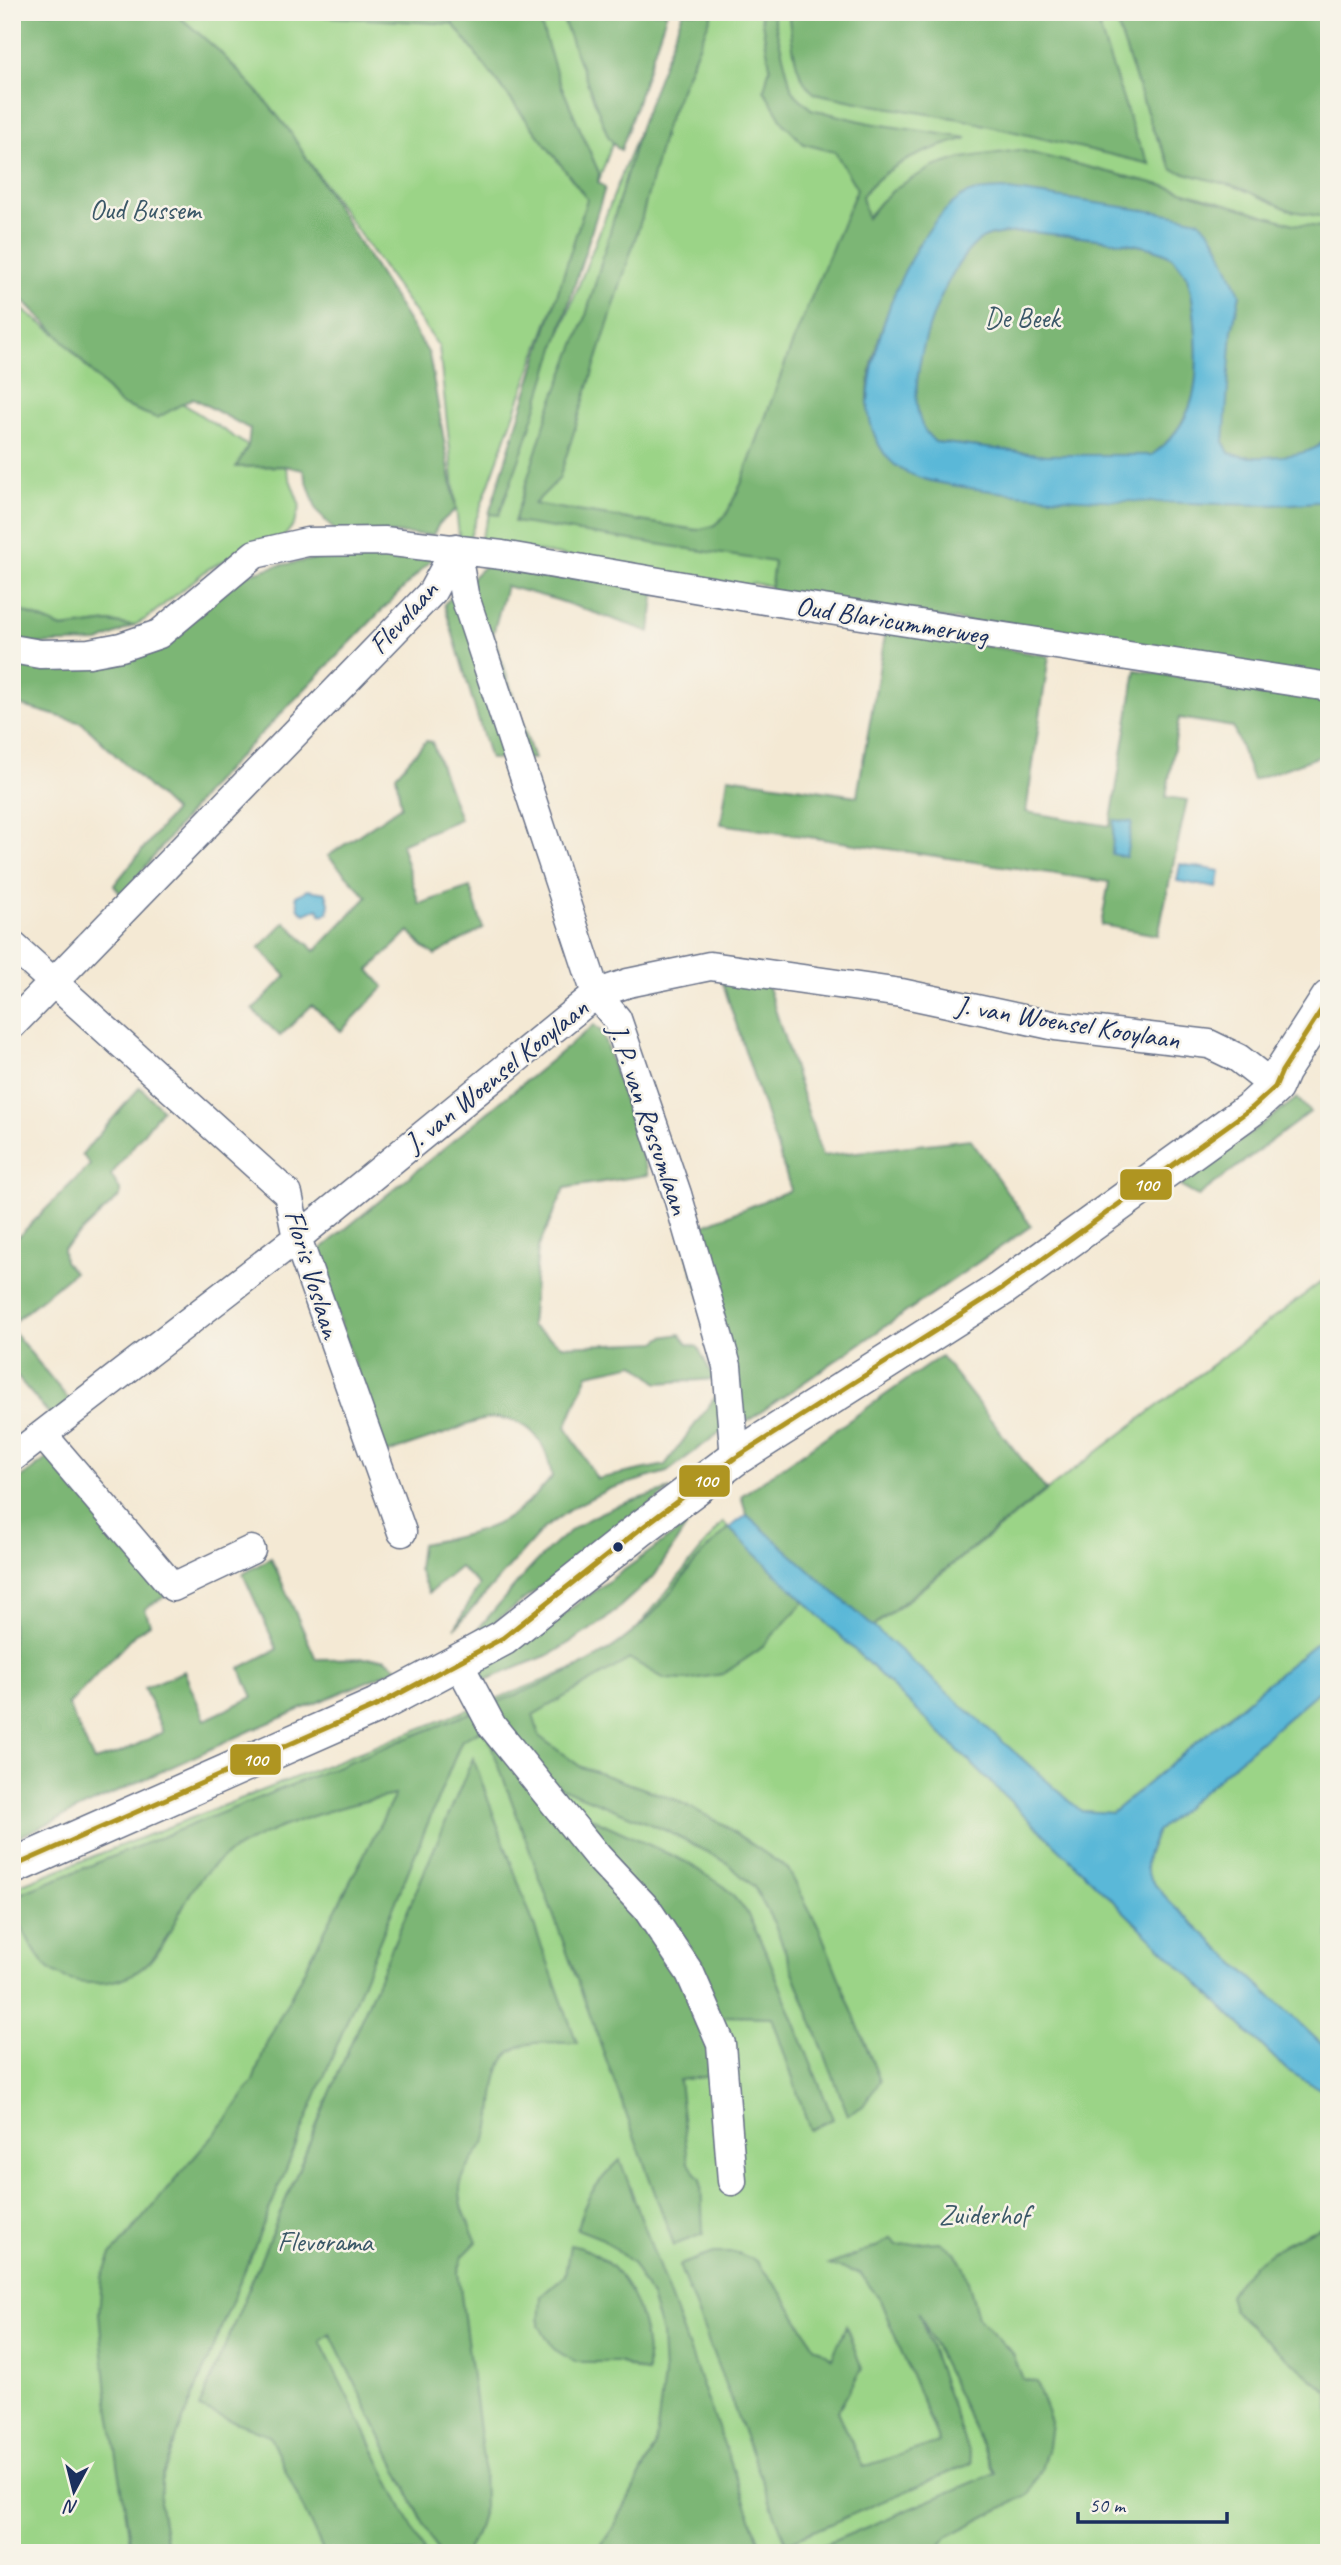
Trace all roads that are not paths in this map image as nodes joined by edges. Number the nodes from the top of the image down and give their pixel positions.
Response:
1 (456, 548) junction
2 (12, 649) edge
3 (1329, 687) edge
4 (12, 945) edge
5 (55, 982) junction
6 (596, 994) junction
7 (1329, 998) edge
8 (12, 1025) edge
9 (1275, 1087) junction
10 (297, 1238) junction
11 (43, 1435) junction
12 (12, 1458) edge
13 (735, 1458) junction
14 (402, 1532) dead end
15 (251, 1550) dead end
16 (458, 1662) junction
17 (12, 1867) edge
18 (732, 2181) dead end

1 - 2 street, Flevolaan
1 - 3 street, Oud Blaricummerweg
1 - 5 street, Flevolaan
1 - 6 street, J. P. van Rossumlaan
4 - 5 street, Floris Voslaan
5 - 8 street, Flevolaan
5 - 10 street, Floris Voslaan
6 - 9 street, J. van Woensel Kooylaan
6 - 10 street, J. van Woensel Kooylaan
6 - 13 street, J. P. van Rossumlaan
7 - 9 main road
9 - 13 main road
10 - 11 street, J. van Woensel Kooylaan
10 - 14 street, Floris Voslaan
11 - 12 street, J. van Woensel Kooylaan
11 - 15 street
13 - 16 main road
16 - 17 main road
16 - 18 street

